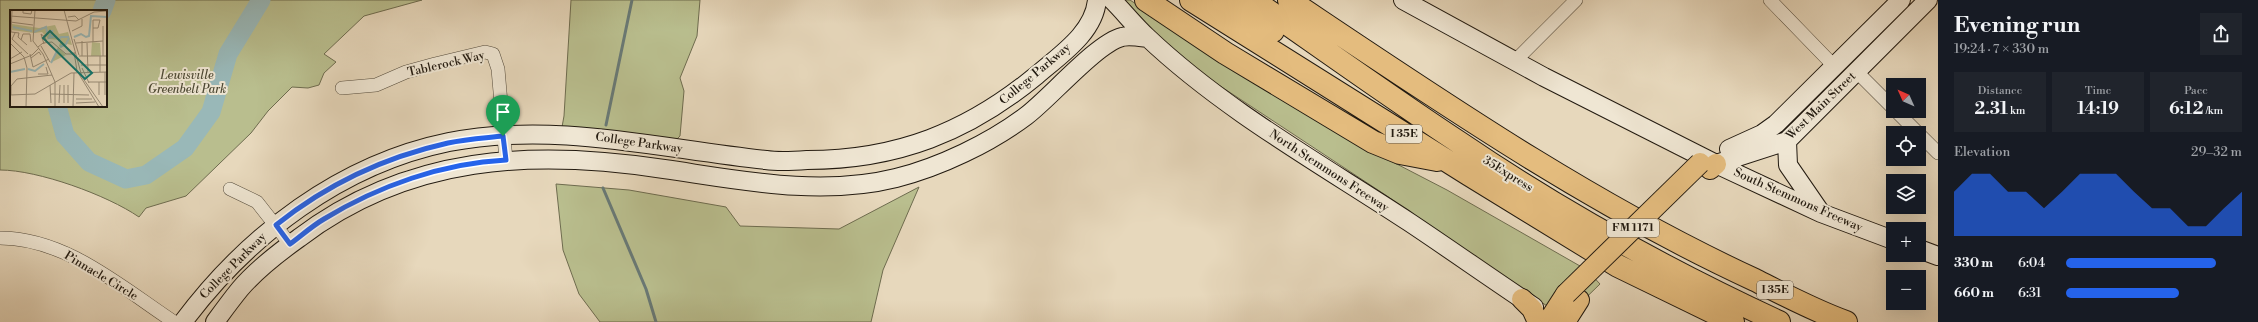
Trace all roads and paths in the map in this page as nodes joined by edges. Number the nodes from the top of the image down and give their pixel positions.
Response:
1 (1097, 0) edge
2 (1112, 0) edge
3 (1146, 0) edge
4 (1191, 0) edge
5 (1223, 0) edge
6 (1253, 0) edge
7 (1289, 0) edge
8 (1403, 0) edge
9 (1576, 0) edge
10 (1770, 0) edge
11 (1901, 0) edge
12 (1928, 0) edge
13 (1148, 38) junction
14 (1515, 61) junction
15 (1834, 66) junction
16 (1856, 71) junction
17 (1365, 78) junction
18 (342, 88) dead end
19 (1886, 101) edge
20 (1818, 108) junction
21 (1903, 118) edge
22 (1912, 126) edge
23 (947, 132) junction
24 (503, 136) junction
25 (1926, 140) edge
26 (1787, 141) junction
27 (681, 148) junction
28 (1938, 153) edge
29 (958, 155) junction
30 (506, 160) junction
31 (1447, 161) junction
32 (1708, 164) junction
33 (678, 171) junction
34 (230, 189) dead end
35 (1821, 213) junction
36 (276, 225) junction
37 (1886, 237) edge
38 (0, 238) edge
39 (290, 244) junction
40 (1926, 252) edge
41 (1938, 256) edge
42 (1522, 299) joint
43 (1552, 321) edge
44 (174, 322) edge
45 (182, 322) edge
46 (215, 322) edge
47 (1733, 322) edge
48 (1779, 322) edge
49 (1846, 322) edge

1 - 23 street, College Parkway
2 - 13 street, North Stemmons Freeway
3 - 31 highway
4 - 31 highway, I 35E
5 - 17 highway
6 - 17 highway, 35Express
7 - 49 highway, I 35E
8 - 14 street
9 - 14 street
10 - 15 street
11 - 15 street, West Main Street
12 - 16 street, West Main Street
13 - 29 street, College Parkway
13 - 42 street, North Stemmons Freeway
14 - 32 street
15 - 20 street
15 - 32 street, West Main Street
16 - 19 street
16 - 20 street, West Main Street
17 - 48 highway, 35Express
18 - 24 street, Tablerock Way
20 - 26 street, West Main Street
21 - 22 street
23 - 27 street, College Parkway
23 - 29 street
24 - 27 street, College Parkway
24 - 30 street, Tablerock Way
24 - 36 street, College Parkway
25 - 28 street
26 - 32 street, West Main Street
26 - 35 street
27 - 33 street
29 - 33 street, College Parkway
30 - 33 street, College Parkway
30 - 39 street, College Parkway
31 - 47 highway, I 35E
32 - 35 street, South Stemmons Freeway
32 - 43 main road, West Main Street / FM 1171
34 - 36 street
35 - 37 street, South Stemmons Freeway
36 - 39 street
36 - 45 street, College Parkway
38 - 44 street, Pinnacle Circle
39 - 46 street, College Parkway
40 - 41 street
42 - 43 main road

